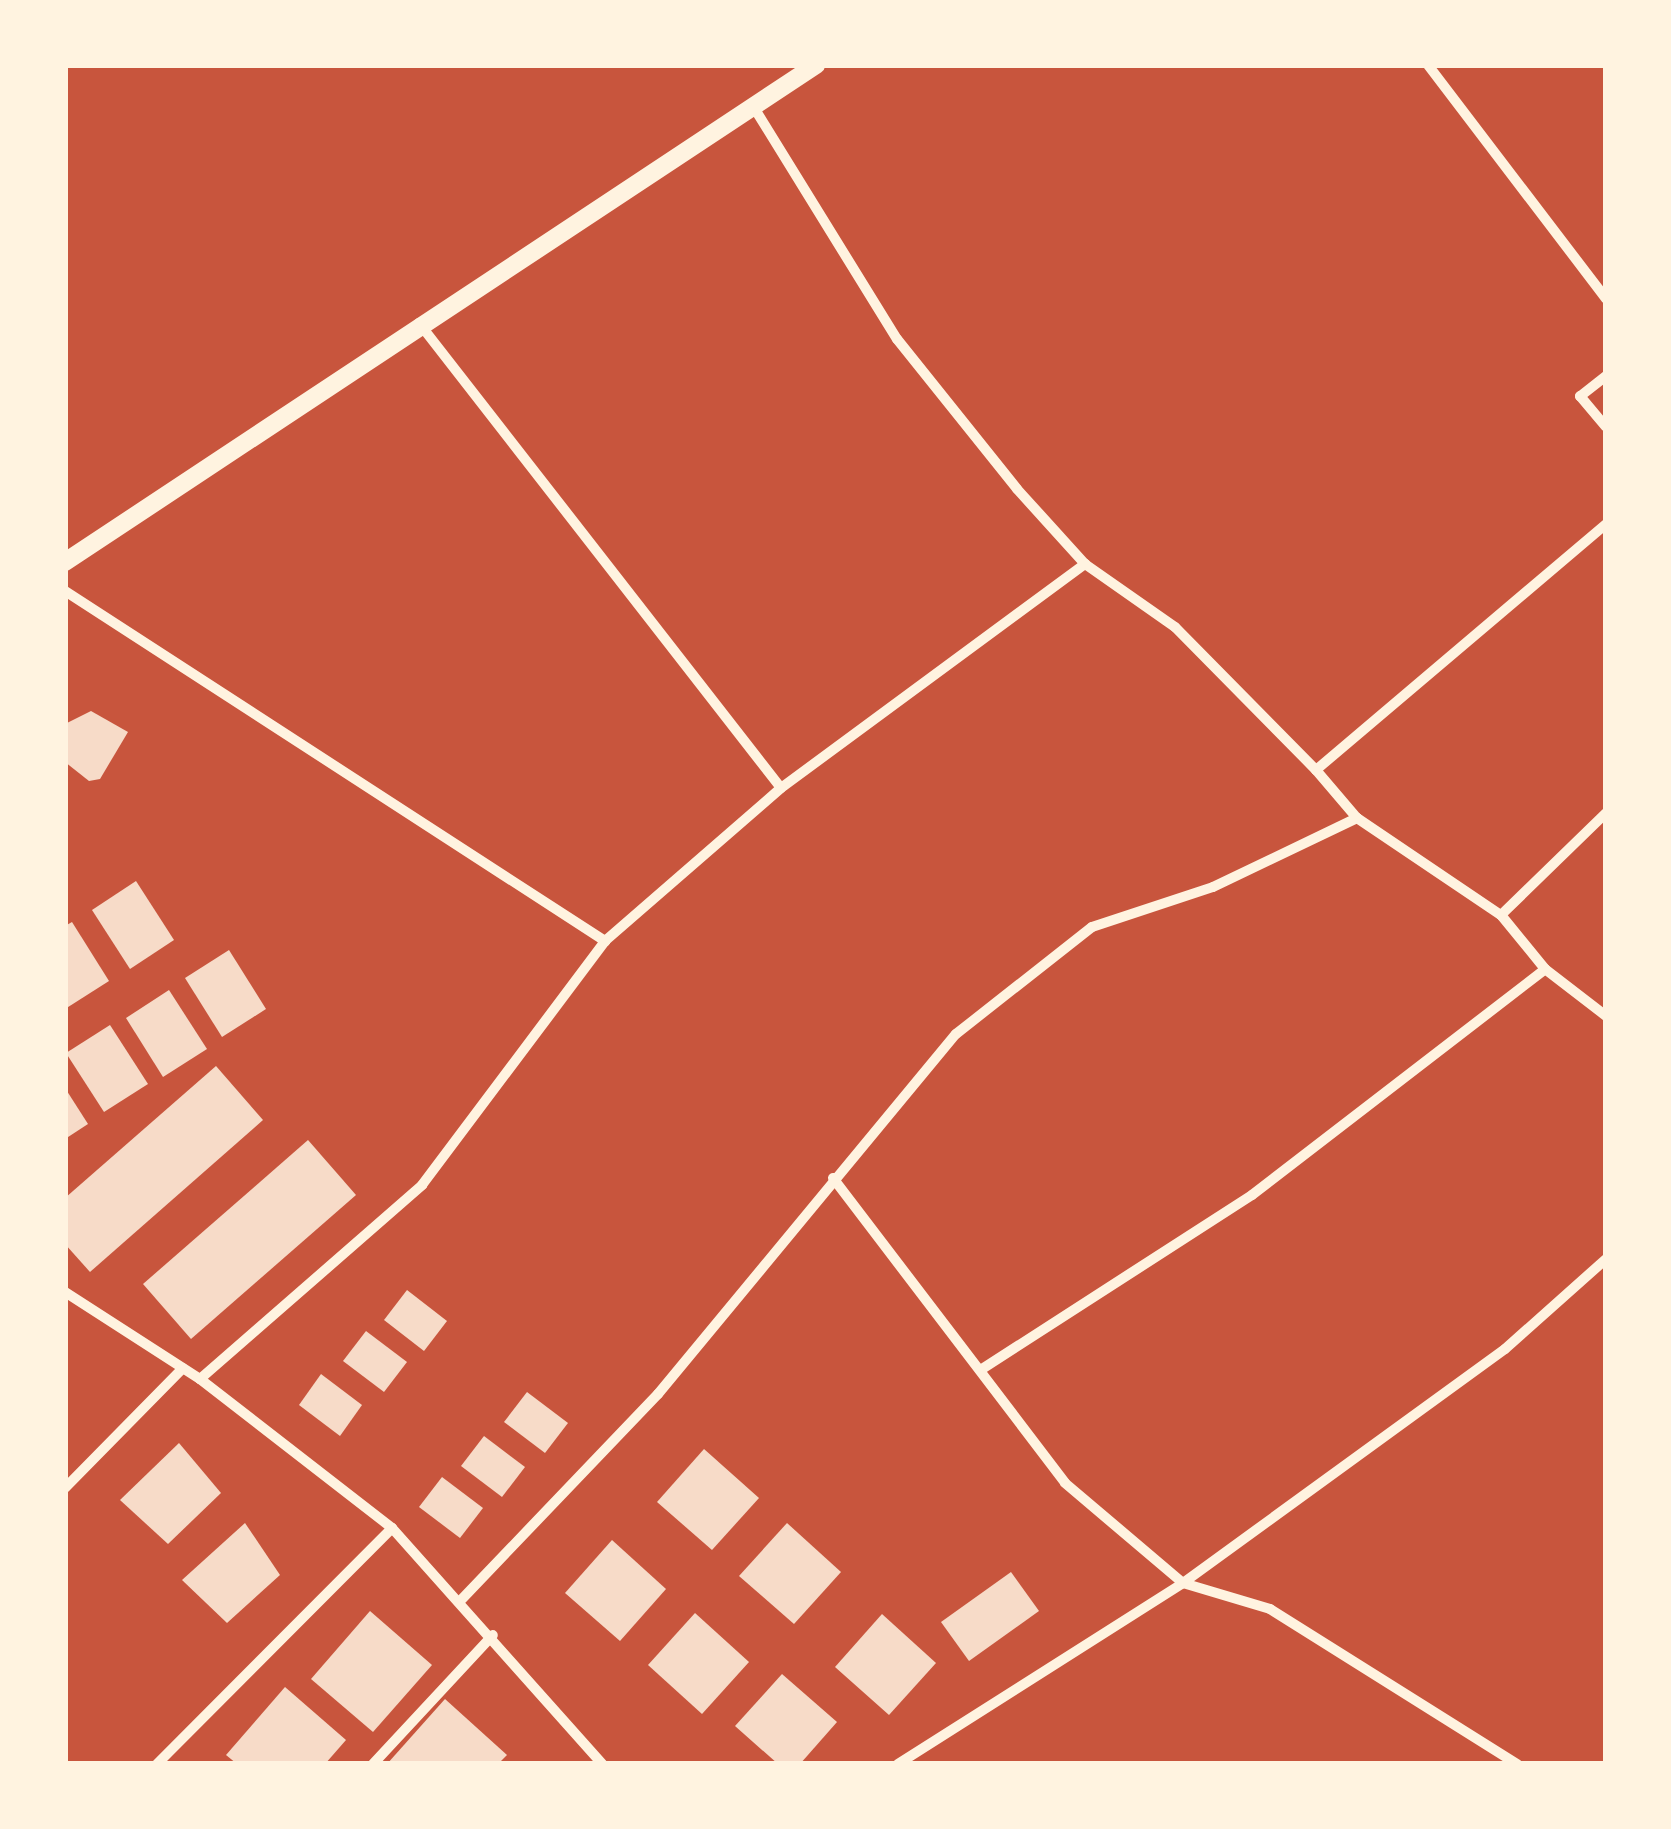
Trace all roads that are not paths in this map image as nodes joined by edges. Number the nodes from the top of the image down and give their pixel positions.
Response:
1 (816, 65) edge
2 (1428, 65) edge
3 (752, 105) junction
4 (1606, 299) edge
5 (418, 320) junction
6 (1606, 376) edge
7 (1606, 427) edge
8 (1606, 524) edge
9 (65, 562) edge
10 (1086, 564) junction
11 (65, 591) edge
12 (1316, 770) junction
13 (780, 788) junction
14 (1606, 813) edge
15 (1358, 818) junction
16 (1501, 915) junction
17 (605, 940) junction
18 (1545, 970) junction
19 (1606, 1016) edge
20 (833, 1178) junction
21 (1606, 1259) edge
22 (65, 1292) edge
23 (183, 1368) junction
24 (982, 1369) junction
25 (200, 1378) junction
26 (65, 1488) edge
27 (392, 1528) junction
28 (1183, 1583) junction
29 (462, 1599) junction
30 (493, 1636) junction
31 (157, 1764) edge
32 (373, 1764) edge
33 (602, 1764) edge
34 (898, 1764) edge
35 (1517, 1764) edge

1 - 3 street
2 - 4 street
3 - 5 street
3 - 10 street
5 - 9 street
5 - 13 street
6 - 7 street
8 - 12 street
10 - 12 street
10 - 13 street
11 - 17 street
12 - 15 street
13 - 17 street
14 - 16 street
15 - 16 street
15 - 20 street
16 - 18 street
17 - 25 street
18 - 19 street
18 - 24 street
20 - 24 street
20 - 29 street
21 - 28 street
22 - 23 street
23 - 25 street
23 - 26 street
24 - 28 street
25 - 27 street
27 - 29 street
27 - 31 street
28 - 34 street
28 - 35 street
29 - 30 street
30 - 32 street
30 - 33 street

